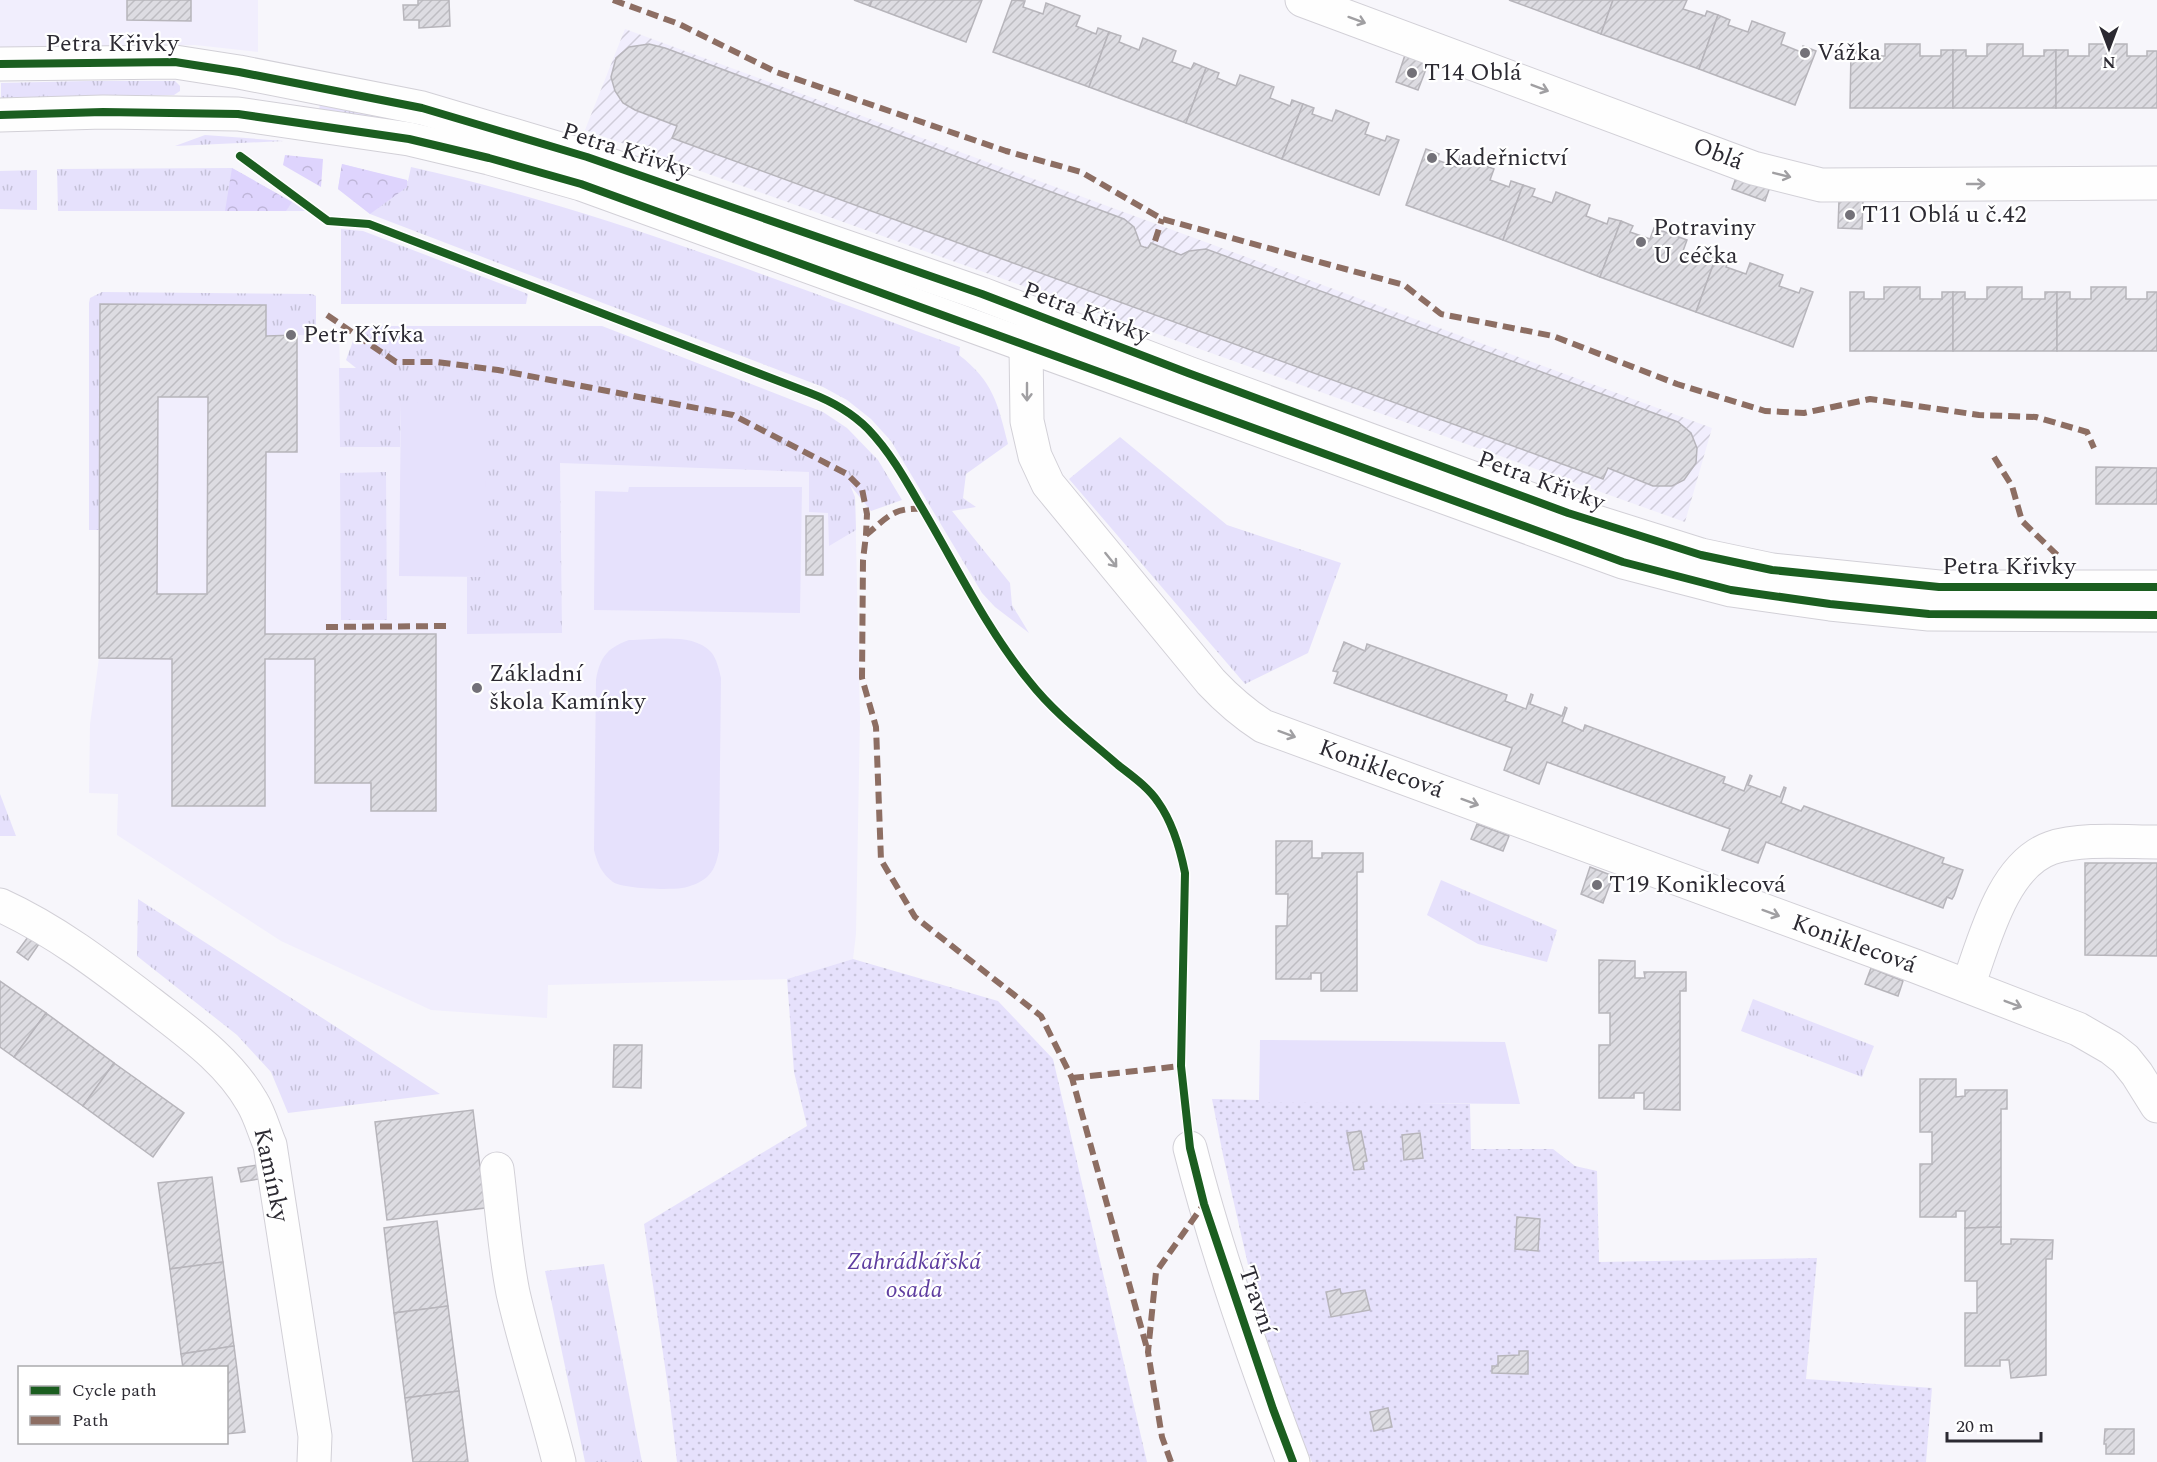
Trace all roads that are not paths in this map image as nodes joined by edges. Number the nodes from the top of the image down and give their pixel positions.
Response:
1 (1302, 0) edge
2 (0, 64) edge
3 (0, 115) edge
4 (2157, 183) edge
5 (1038, 314) junction
6 (1026, 345) junction
7 (2157, 587) edge
8 (2157, 615) edge
9 (2157, 842) edge
10 (0, 905) edge
11 (1968, 986) junction
12 (2157, 1106) edge
13 (1190, 1148) dead end
14 (497, 1169) dead end
15 (314, 1462) edge
16 (559, 1462) edge
17 (1293, 1462) edge

1 -> 4 street, Oblá
2 - 5 street, Petra Křivky
3 - 6 street, Petra Křivky
5 - 6 street, Koniklecová
5 - 7 street, Petra Křivky
6 - 8 street, Petra Křivky
6 -> 11 street, Koniklecová
9 - 11 street
10 - 15 street, Kamínky
11 -> 12 street, Koniklecová
13 - 17 street, Travní
14 - 16 street

